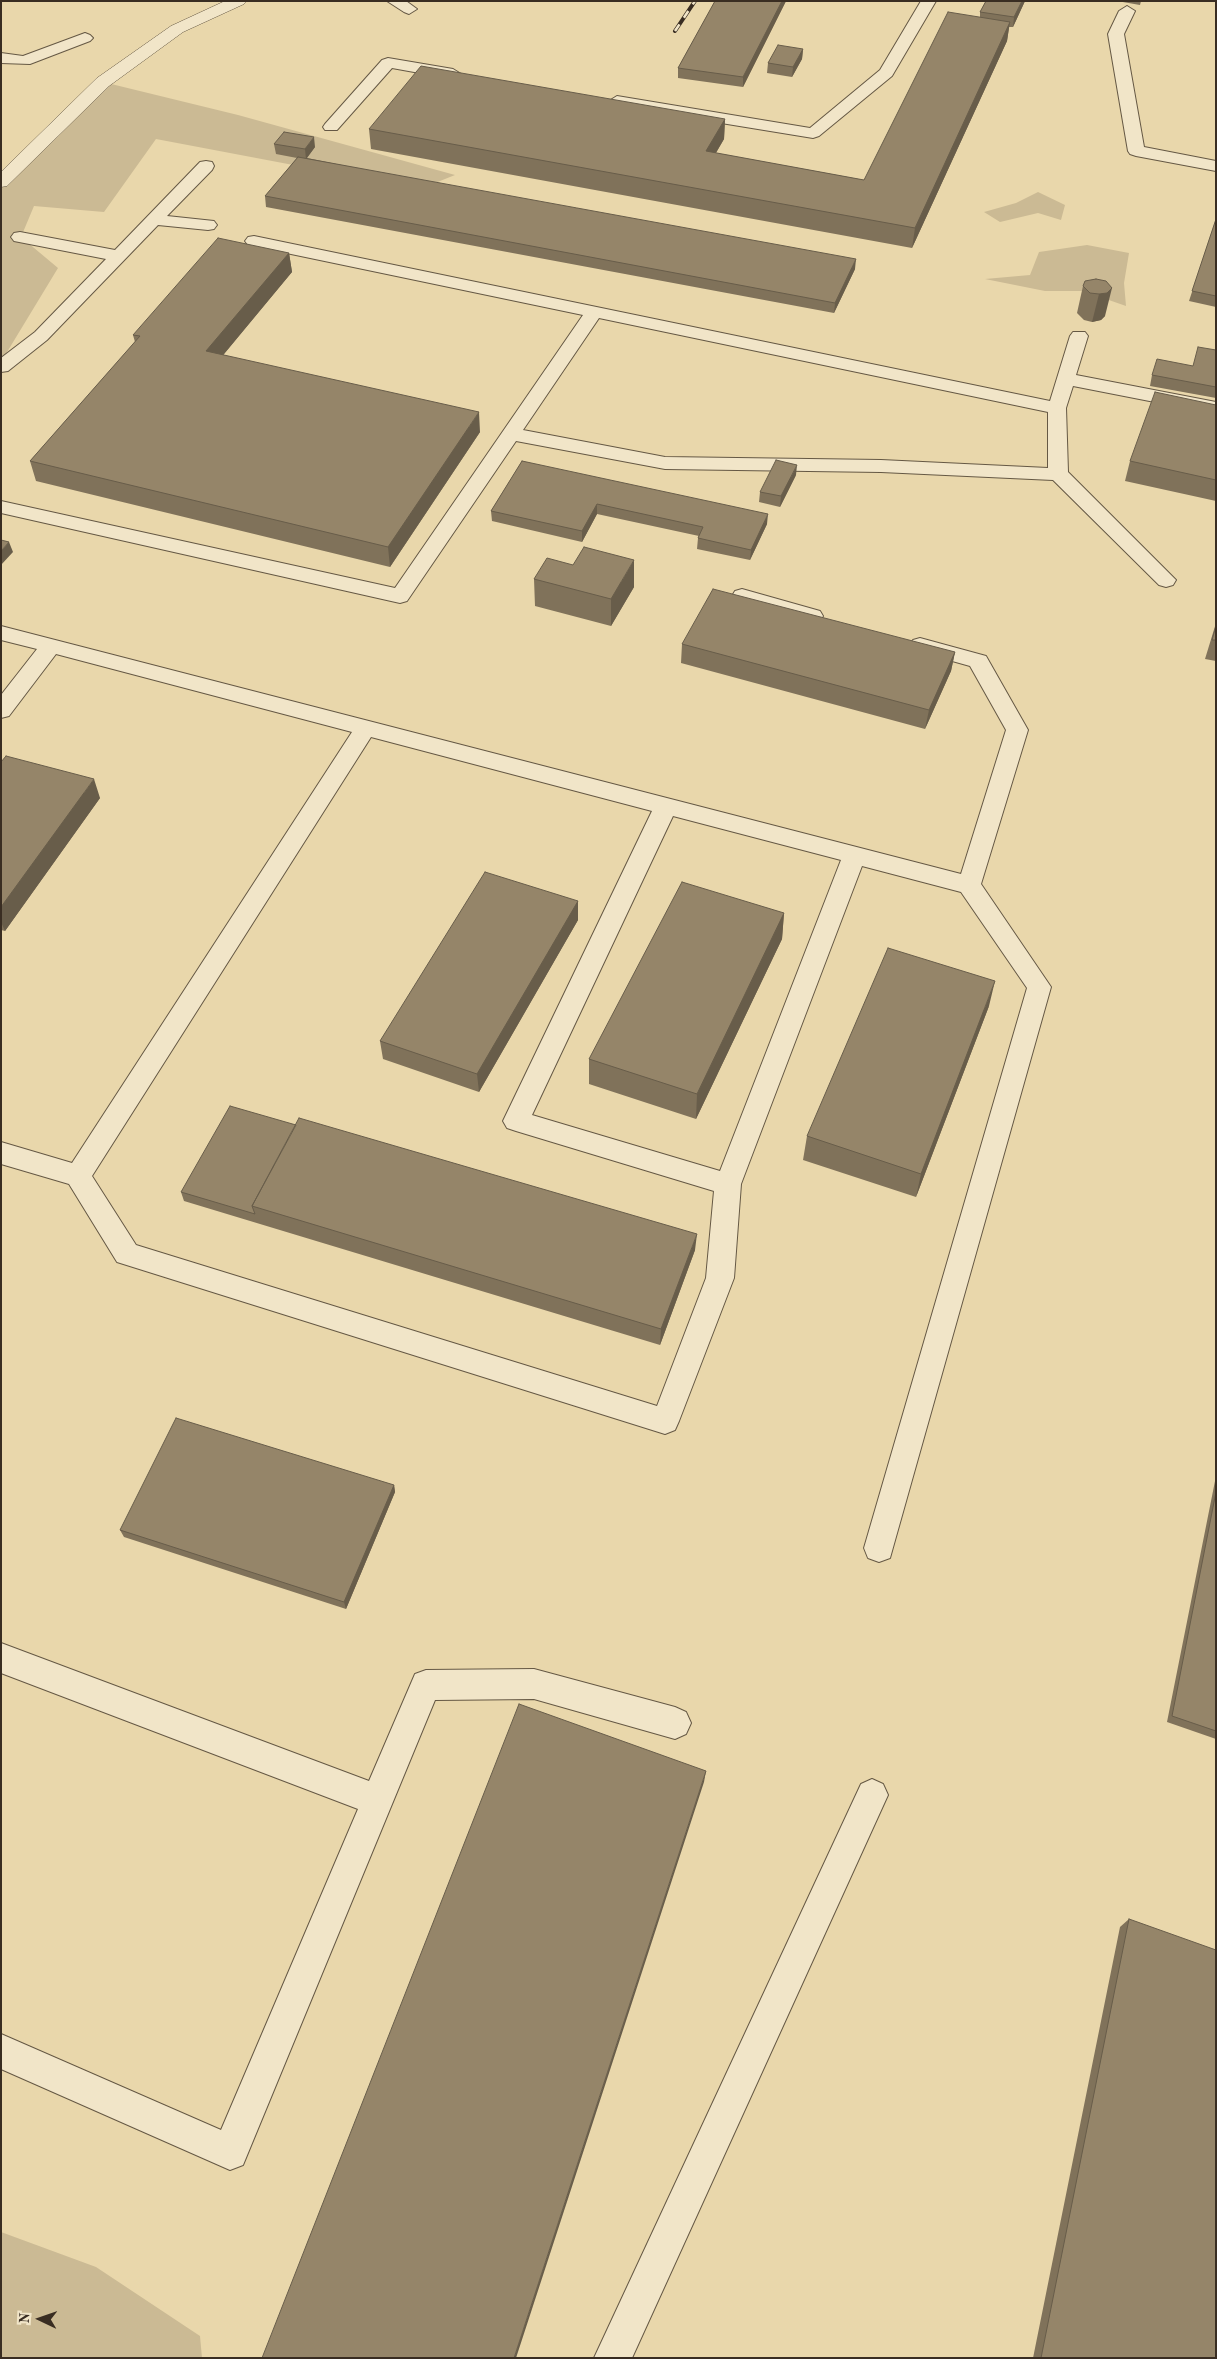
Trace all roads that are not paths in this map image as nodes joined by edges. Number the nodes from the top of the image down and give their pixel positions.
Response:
1 (238, 1) edge
2 (394, 1) edge
3 (929, 1) edge
4 (409, 9) dead end
5 (1127, 11) dead end
6 (85, 38) dead end
7 (1, 58) edge
8 (465, 76) edge
9 (600, 98) edge
10 (331, 127) dead end
11 (206, 166) dead end
12 (1216, 166) edge
13 (1, 182) edge
14 (154, 220) junction
15 (208, 225) dead end
16 (20, 237) dead end
17 (254, 241) dead end
18 (120, 256) junction
19 (594, 312) junction
20 (1079, 336) dead end
21 (1, 367) edge
22 (1066, 379) junction
23 (1057, 408) junction
24 (1216, 408) edge
25 (511, 434) junction
26 (1058, 474) junction
27 (1, 507) edge
28 (1166, 580) dead end
29 (742, 596) edge
30 (836, 622) edge
31 (1, 633) edge
32 (903, 640) edge
33 (51, 646) junction
34 (1, 711) edge
35 (366, 728) junction
36 (666, 806) junction
37 (855, 854) junction
38 (969, 885) junction
39 (1, 1152) edge
40 (78, 1176) junction
41 (728, 1184) junction
42 (879, 1548) dead end
43 (1, 1658) edge
44 (675, 1723) dead end
45 (872, 1795) dead end
46 (376, 1800) junction
47 (1, 2051) edge
48 (613, 2358) edge

1 - 13 street
2 - 4 lane
3 - 9 lane
5 - 12 lane
6 - 7 lane
8 - 10 lane
11 - 14 lane
14 - 15 lane
14 - 18 lane
16 - 18 lane
17 - 19 lane
18 - 21 lane
19 - 23 lane
19 - 25 lane
20 - 22 lane
22 - 23 lane
22 - 24 lane
23 - 26 lane
25 - 26 lane
25 - 27 lane
26 - 28 lane
29 - 30 lane
31 - 33 lane
32 - 38 lane
33 - 34 lane
33 - 35 lane
35 - 36 lane
35 - 40 lane
36 - 37 lane
36 - 41 lane
37 - 38 lane
37 - 41 lane
38 - 42 lane
39 - 40 lane
40 - 41 lane
43 - 46 lane
44 - 46 lane
45 - 48 lane
46 - 47 lane

